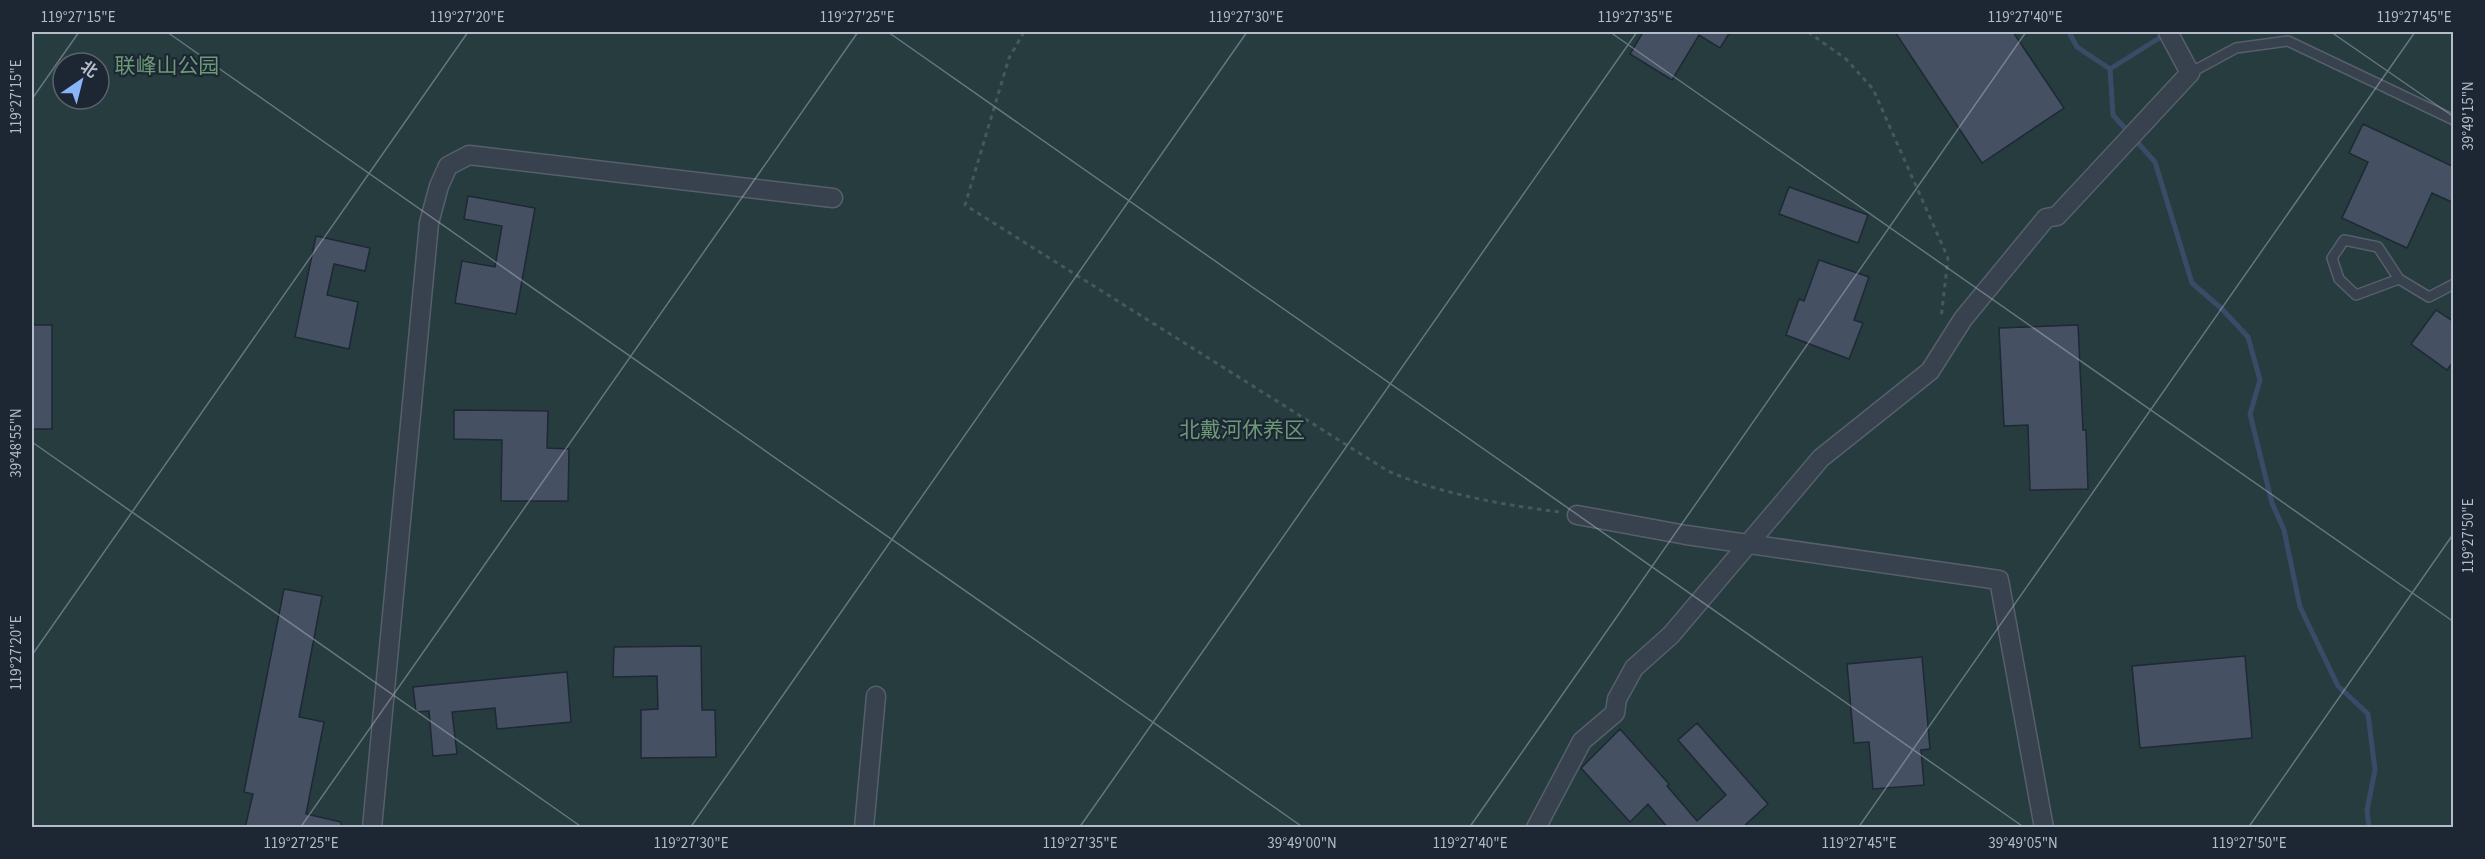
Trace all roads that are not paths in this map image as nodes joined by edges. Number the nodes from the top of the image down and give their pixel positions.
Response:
1 (2168, 32) edge
2 (2190, 73) junction
3 (2454, 120) edge
4 (833, 198) dead end
5 (2399, 279) junction
6 (2454, 284) edge
7 (1577, 515) road end
8 (1748, 544) junction
9 (876, 696) dead end
10 (372, 828) edge
11 (864, 828) edge
12 (1536, 828) edge
13 (2044, 828) edge

1 - 2 street
2 - 3 lane
2 - 8 street
4 - 10 street
5 - 5 lane
5 - 6 lane
7 - 8 street
8 - 12 street
8 - 13 street
9 - 11 street

